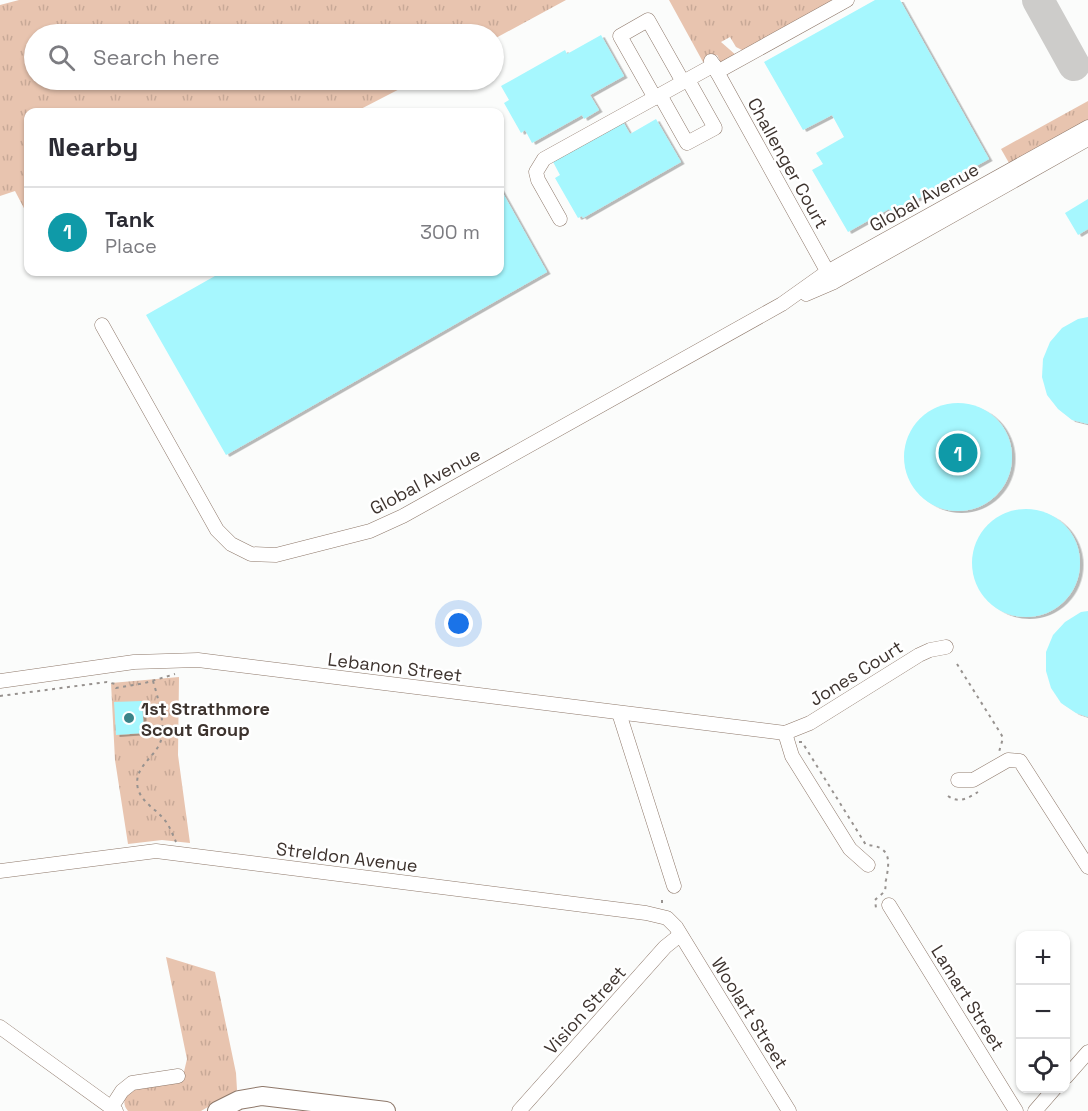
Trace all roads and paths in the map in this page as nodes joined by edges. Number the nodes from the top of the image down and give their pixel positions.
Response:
1 (847, 0) edge
2 (714, 66) junction
3 (685, 81) junction
4 (658, 96) junction
5 (1088, 127) edge
6 (1088, 139) edge
7 (560, 219) dead end
8 (830, 277) junction
9 (102, 325) dead end
10 (946, 647) dead end
11 (957, 664) dead end
12 (184, 671) dead end
13 (0, 681) edge
14 (153, 681) junction
15 (0, 696) edge
16 (619, 713) junction
17 (786, 739) junction
18 (1005, 762) junction
19 (958, 780) dead end
20 (979, 791) dead end
21 (948, 796) dead end
22 (172, 843) dead end
23 (868, 865) dead end
24 (1088, 867) edge
25 (0, 871) edge
26 (674, 886) dead end
27 (662, 897) dead end
28 (662, 906) dead end
29 (884, 909) joint
30 (680, 935) junction
31 (0, 1027) edge
32 (1088, 1052) edge
33 (1070, 1072) edge
34 (178, 1076) dead end
35 (1051, 1093) edge
36 (113, 1109) edge
37 (216, 1111) edge
38 (386, 1111) edge
39 (519, 1111) edge
40 (789, 1111) edge
41 (1016, 1111) edge
42 (1035, 1111) edge

1 - 2 street
2 - 3 street
2 - 8 street, Challenger Court
3 - 4 street
3 - 4 street
3 - 4 street
4 - 7 street
5 - 8 street, Global Avenue
6 - 8 street, Global Avenue
8 - 9 street, Global Avenue
10 - 17 street, Jones Court
11 - 18 path
12 - 14 path
13 - 16 street, Lebanon Street
14 - 15 path
14 - 22 path
16 - 17 street, Lebanon Street
16 - 26 street
17 - 23 street
17 - 29 path
18 - 19 street
18 - 24 street
20 - 21 path
25 - 30 street, Streldon Avenue
27 - 28 path
29 - 41 street, Lamart Street
30 - 39 street, Vision Street
30 - 40 street, Woolart Street
31 - 36 street
32 - 33 street
34 - 36 street
35 - 42 street
37 - 38 main road

